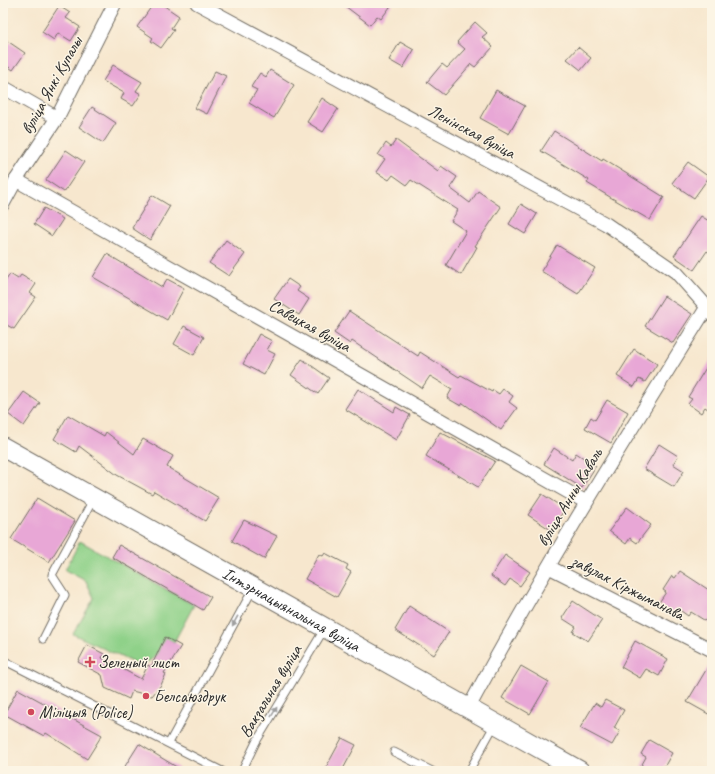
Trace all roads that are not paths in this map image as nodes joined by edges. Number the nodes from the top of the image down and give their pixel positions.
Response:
1 (115, 3) edge
2 (197, 3) edge
3 (3, 87) edge
4 (57, 118) junction
5 (16, 180) junction
6 (3, 204) edge
7 (710, 311) edge
8 (3, 447) edge
9 (94, 498) junction
10 (586, 502) junction
11 (549, 567) junction
12 (254, 587) junction
13 (325, 627) junction
14 (43, 639) dead end
15 (712, 650) edge
16 (3, 660) edge
17 (468, 709) junction
18 (495, 724) junction
19 (169, 743) junction
20 (394, 752) dead end
21 (222, 771) edge
22 (242, 771) edge
23 (432, 771) edge
24 (469, 771) edge
25 (580, 771) edge

1 - 4 street, вуліца Янкі Купалы
2 - 7 street, Ленінская вуліца
3 - 4 street
4 - 5 street, вуліца Янкі Купалы
5 - 6 street, вуліца Янкі Купалы
5 - 10 street, Савецкая вуліца
7 - 10 street, вуліца Анны Каваль
8 - 9 street, Інтэрнацыянальная вуліца
9 - 12 street, Інтэрнацыянальная вуліца
9 - 14 lane
10 - 11 street, вуліца Анны Каваль
11 - 15 street, завулак Кіржыманава
11 - 17 street, вуліца Анны Каваль
12 - 13 street, Інтэрнацыянальная вуліца
12 -> 19 lane
13 - 17 street, Інтэрнацыянальная вуліца
22 -> 13 lane, Вакзальная вуліца
16 - 19 lane
17 - 18 street, Інтэрнацыянальная вуліца
18 - 24 lane
18 - 25 street, Інтэрнацыянальная вуліца
19 - 21 lane
20 - 23 lane

